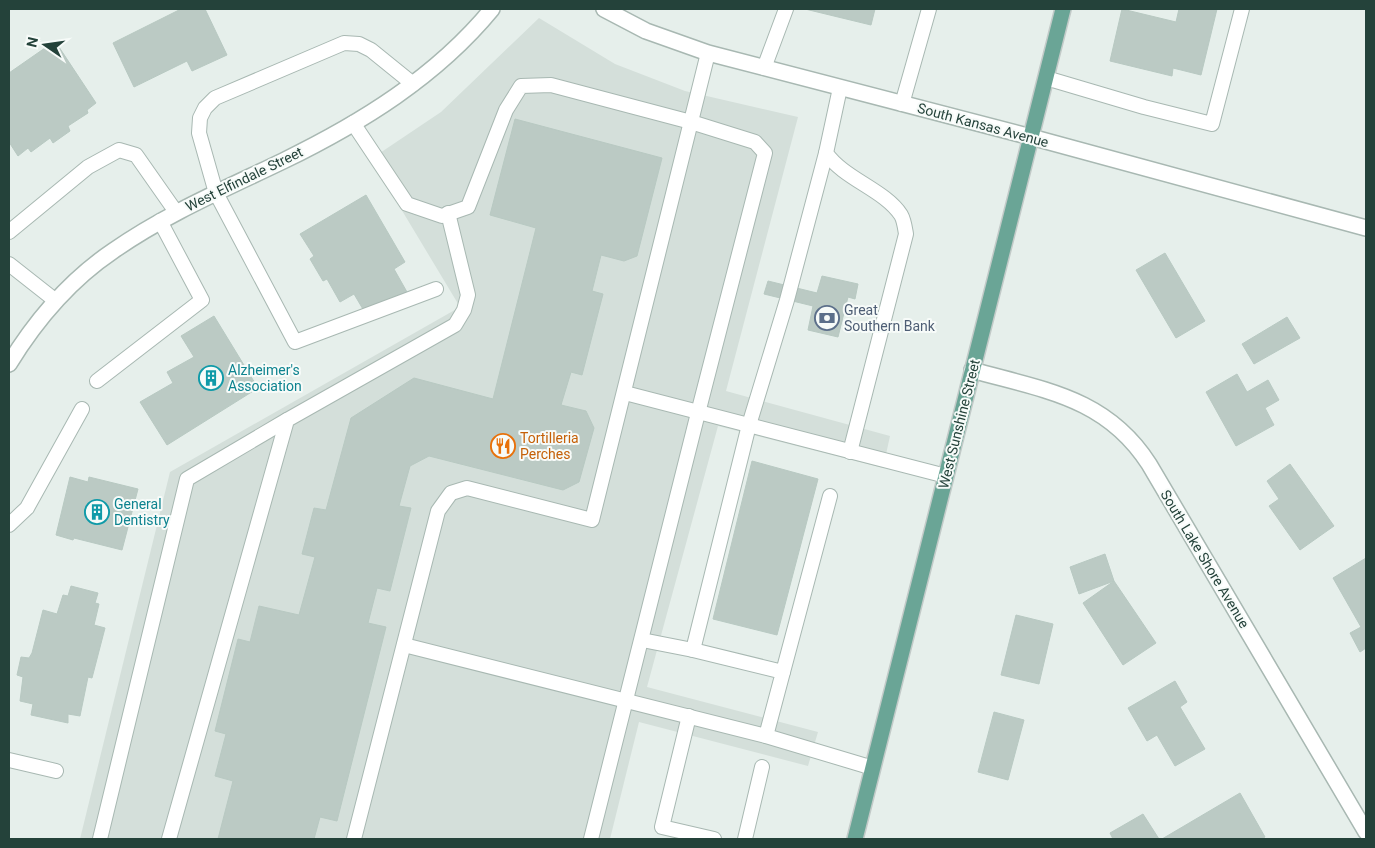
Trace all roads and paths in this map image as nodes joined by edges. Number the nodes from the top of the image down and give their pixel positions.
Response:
1 (492, 9) edge
2 (604, 9) edge
3 (786, 9) edge
4 (929, 9) edge
5 (1063, 9) edge
6 (1242, 9) edge
7 (708, 53) junction
8 (764, 68) junction
9 (1046, 78) junction
10 (413, 84) junction
11 (840, 88) junction
12 (902, 104) junction
13 (691, 122) junction
14 (353, 123) junction
15 (1031, 137) junction
16 (826, 152) junction
17 (216, 193) junction
18 (176, 212) junction
19 (448, 213) junction
20 (160, 221) junction
21 (1366, 228) edge
22 (9, 232) edge
23 (9, 264) edge
24 (436, 289) dead end
25 (56, 301) junction
26 (9, 364) edge
27 (972, 370) junction
28 (97, 382) dead end
29 (625, 393) junction
30 (82, 409) dead end
31 (698, 413) junction
32 (287, 420) junction
33 (749, 425) junction
34 (850, 452) junction
35 (946, 476) junction
36 (830, 496) dead end
37 (9, 525) edge
38 (642, 640) junction
39 (404, 644) junction
40 (692, 650) junction
41 (784, 672) junction
42 (626, 700) junction
43 (689, 716) junction
44 (766, 736) junction
45 (9, 760) edge
46 (762, 767) dead end
47 (873, 768) junction
48 (56, 771) dead end
49 (1366, 832) edge
50 (100, 839) edge
51 (169, 839) edge
52 (354, 839) edge
53 (591, 839) edge
54 (714, 839) edge
55 (745, 839) edge
56 (855, 839) edge

1 - 10 street, West Elfindale Street
2 - 7 street, South Kansas Avenue
3 - 8 lane
4 - 12 lane
5 - 9 main road, West Sunshine Street
6 - 9 lane
7 - 8 street, South Kansas Avenue
7 - 13 lane
8 - 11 street, South Kansas Avenue
9 - 15 main road, West Sunshine Street
10 - 14 street, West Elfindale Street
10 - 17 lane
11 - 12 street, South Kansas Avenue
11 - 16 lane
12 - 15 street, South Kansas Avenue
13 - 19 lane
13 - 29 lane
13 - 31 lane
14 - 17 street, West Elfindale Street
14 - 19 lane
15 - 21 street, South Kansas Avenue
15 - 27 main road, West Sunshine Street
16 - 33 lane
16 - 34 lane
17 - 18 street, West Elfindale Street
17 - 24 lane
18 - 20 street, West Elfindale Street
18 - 22 lane
19 - 32 lane
20 - 25 street, West Elfindale Street
20 - 28 lane
23 - 25 lane
25 - 26 street, West Elfindale Street
27 - 35 main road, West Sunshine Street
27 - 49 street, South Lake Shore Avenue
29 - 31 lane
29 - 39 lane
30 - 37 lane
31 - 33 lane
31 - 38 lane
32 - 50 lane
32 - 51 lane
33 - 34 lane
33 - 40 lane
34 - 35 lane
35 - 47 main road, West Sunshine Street
36 - 41 lane
38 - 40 lane
38 - 42 lane
39 - 42 lane
39 - 52 lane
40 - 41 lane
41 - 44 lane
42 - 43 lane
42 - 53 lane
43 - 44 lane
43 - 54 lane
44 - 47 lane
45 - 48 lane
46 - 55 lane
47 - 56 main road, West Sunshine Street

